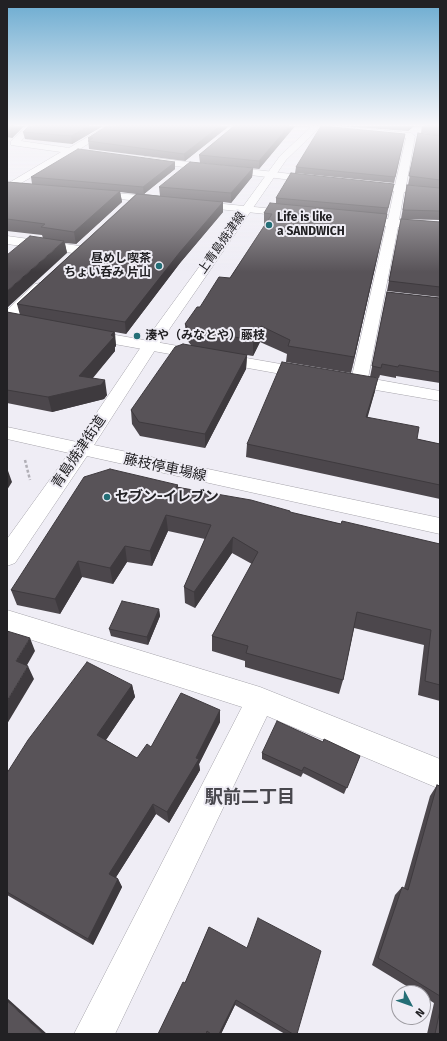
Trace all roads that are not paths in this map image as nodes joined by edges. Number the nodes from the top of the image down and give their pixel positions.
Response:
1 (31, 175) edge
2 (266, 175) edge
3 (270, 175) junction
4 (405, 175) edge
5 (324, 181) edge
6 (355, 184) edge
7 (8, 188) edge
8 (25, 189) edge
9 (401, 189) junction
10 (159, 190) edge
11 (80, 193) edge
12 (440, 193) edge
13 (141, 198) junction
14 (170, 201) edge
15 (185, 203) edge
16 (124, 208) edge
17 (246, 210) junction
18 (308, 215) edge
19 (346, 219) edge
20 (393, 223) junction
21 (440, 226) edge
22 (91, 239) edge
23 (7, 240) edge
24 (80, 250) junction
25 (68, 260) edge
26 (52, 276) edge
27 (377, 295) junction
28 (392, 297) edge
29 (12, 321) edge
30 (74, 333) edge
31 (149, 347) junction
32 (359, 382) junction
33 (440, 396) edge
34 (7, 433) edge
35 (81, 450) junction
36 (440, 526) edge
37 (7, 557) edge
38 (7, 621) edge
39 (260, 700) junction
40 (440, 774) edge
41 (94, 1034) edge

1 - 7 street
2 - 3 street
3 - 5 street
3 - 17 street, 上青島焼津線
4 - 9 street
6 - 9 street
7 - 8 street
9 - 12 street
9 - 20 street
10 - 13 street
11 - 13 street
13 - 14 street
13 - 16 street
15 - 17 street
17 - 18 street
17 - 31 street, 上青島焼津線
19 - 20 street
20 - 21 street
20 - 27 street
22 - 24 street
23 - 24 street
24 - 25 street
26 - 29 street
27 - 28 street
27 - 32 street
30 - 31 street
31 - 32 street
31 - 35 street, 青島焼津街道
32 - 33 street
34 - 35 street, 藤枝停車場線
35 - 36 street, 藤枝停車場線
35 - 37 street, 青島焼津街道
38 - 39 street
39 - 40 street
39 - 41 street

